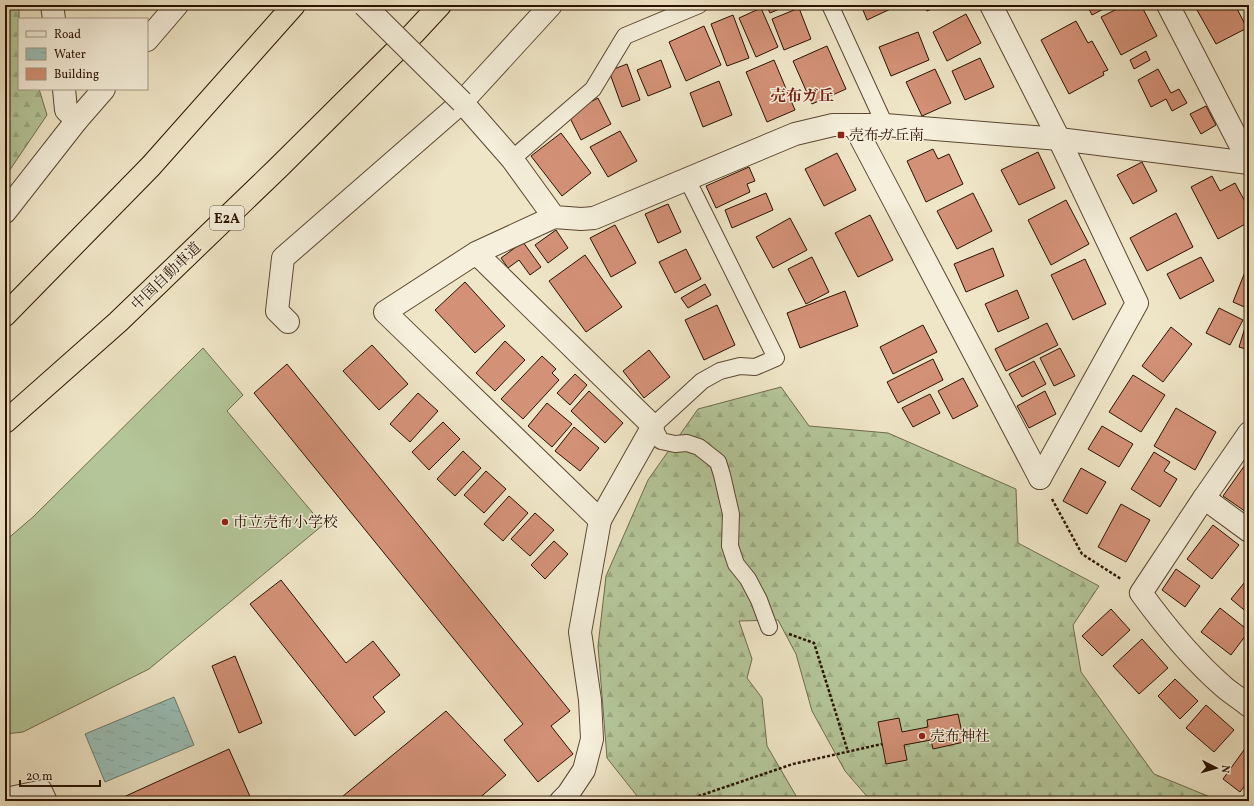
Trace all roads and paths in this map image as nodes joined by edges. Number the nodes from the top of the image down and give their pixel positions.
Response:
1 (52, 5) edge
2 (177, 5) edge
3 (294, 5) edge
4 (364, 5) edge
5 (440, 5) edge
6 (551, 5) edge
7 (699, 5) edge
8 (830, 5) edge
9 (991, 5) edge
10 (1168, 5) edge
11 (54, 18) edge
12 (148, 39) edge
13 (64, 90) edge
14 (103, 90) edge
15 (462, 102) junction
16 (77, 120) junction
17 (854, 125) junction
18 (885, 125) junction
19 (1059, 139) junction
20 (512, 159) junction
21 (1249, 163) edge
22 (687, 179) junction
23 (5, 212) edge
24 (554, 216) junction
25 (476, 253) junction
26 (5, 315) edge
27 (288, 322) dead end
28 (5, 422) edge
29 (653, 426) junction
30 (1249, 433) edge
31 (1040, 478) junction
32 (1204, 498) junction
33 (600, 520) junction
34 (1249, 530) edge
35 (1141, 593) junction
36 (769, 627) joint
37 (1249, 706) edge
38 (882, 744) dead end
39 (848, 752) junction
40 (5, 796) edge
41 (49, 801) edge
42 (561, 801) edge
43 (684, 801) edge

1 - 11 street
2 - 12 street
3 - 26 highway
4 - 15 street, bridge
5 - 28 highway, 中国自動車道 / E2A
6 - 15 street
7 - 20 lane
8 - 18 lane
9 - 19 street
10 - 21 street
13 - 16 street
14 - 16 street
15 - 20 street
15 - 27 street
16 - 23 street
17 - 18 street
17 - 22 street
17 - 31 street
18 - 19 street
19 - 21 street
19 - 31 street
20 - 24 street
22 - 24 street
22 - 29 lane
24 - 25 street
25 - 29 street
25 - 33 street
29 - 33 street
29 - 36 lane
30 - 32 street
31 - 35 path
32 - 34 street
32 - 35 street
33 - 42 street
35 - 37 street
36 - 39 path
38 - 39 path
39 - 43 path
40 - 41 lane

